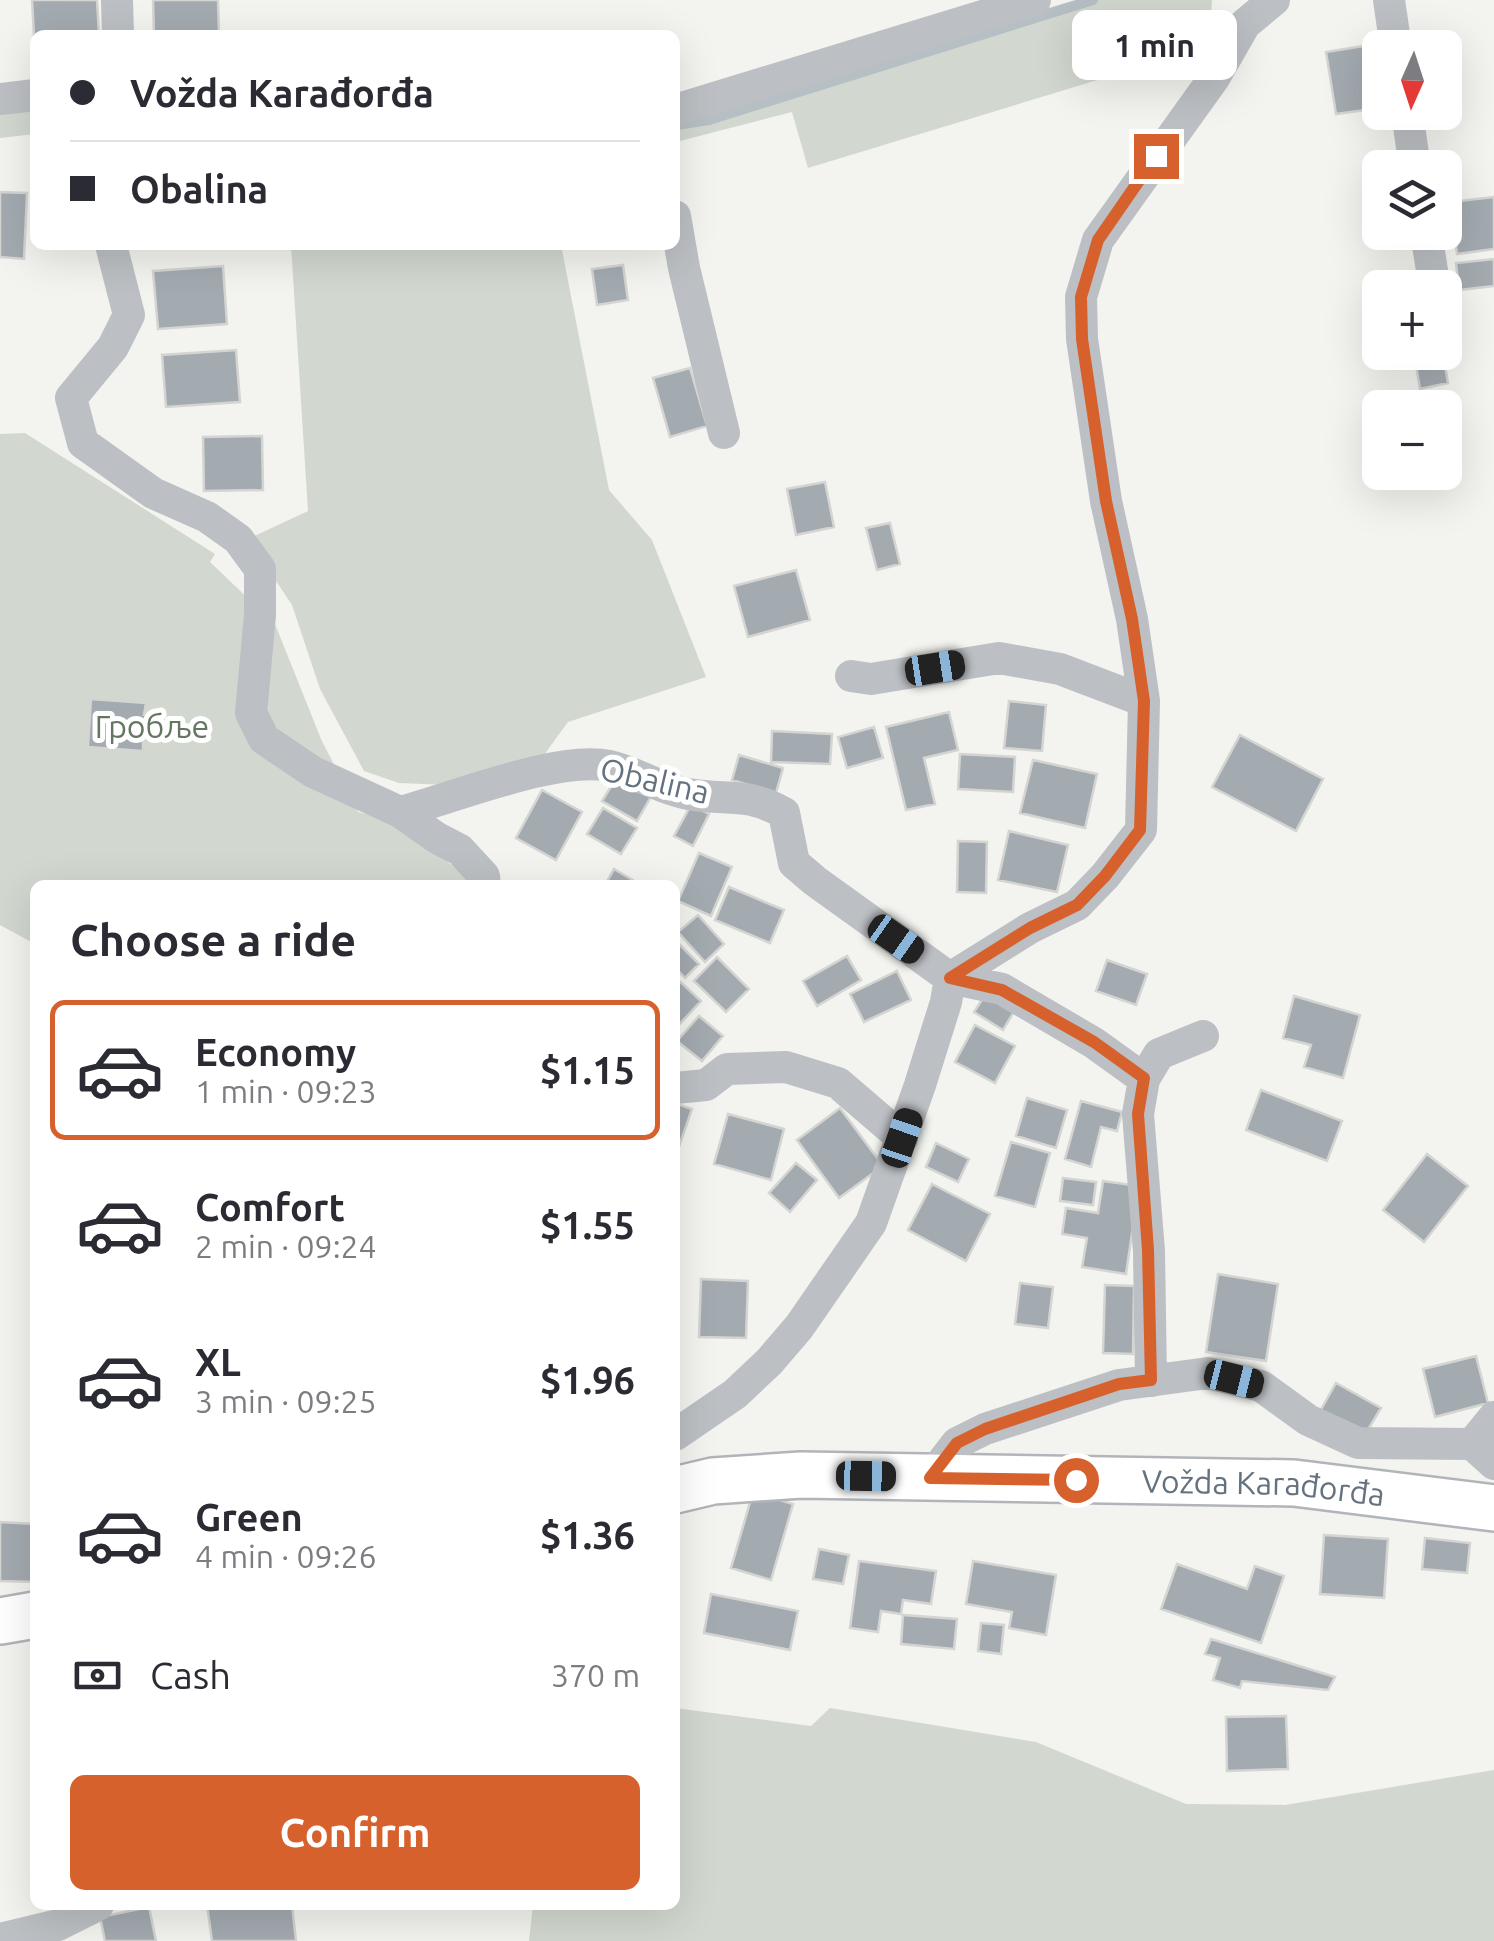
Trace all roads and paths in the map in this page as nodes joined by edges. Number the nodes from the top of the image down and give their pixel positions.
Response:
1 (118, 0) edge
2 (1035, 0) edge
3 (1274, 0) edge
4 (1389, 0) edge
5 (1240, 12) edge
6 (118, 30) edge
7 (1393, 30) edge
8 (30, 96) edge
9 (0, 99) edge
10 (680, 108) edge
11 (680, 245) edge
12 (111, 250) edge
13 (724, 432) dead end
14 (851, 676) dead end
15 (1144, 701) junction
16 (400, 812) junction
17 (484, 880) edge
18 (950, 978) junction
19 (1203, 1036) dead end
20 (1144, 1078) junction
21 (680, 1088) edge
22 (902, 1138) junction
23 (1151, 1380) junction
24 (1494, 1418) edge
25 (680, 1431) edge
26 (1483, 1454) edge
27 (930, 1478) junction
28 (680, 1489) edge
29 (1494, 1508) edge
30 (30, 1616) edge
31 (0, 1621) edge
32 (88, 1910) edge
33 (0, 1939) edge

1 - 6 street
2 - 10 street
3 - 5 street
4 - 7 street
5 - 15 street
8 - 9 street
11 - 13 street
12 - 16 street
14 - 15 street
15 - 18 street
16 - 17 street
16 - 18 street, Obalina
18 - 20 street
18 - 22 street
19 - 20 street
20 - 23 street
21 - 22 street
22 - 25 street
23 - 26 street
23 - 27 street
24 - 26 street
27 - 28 street, Vožda Karađorđa
27 - 29 street, Vožda Karađorđa
30 - 31 street
32 - 33 street

